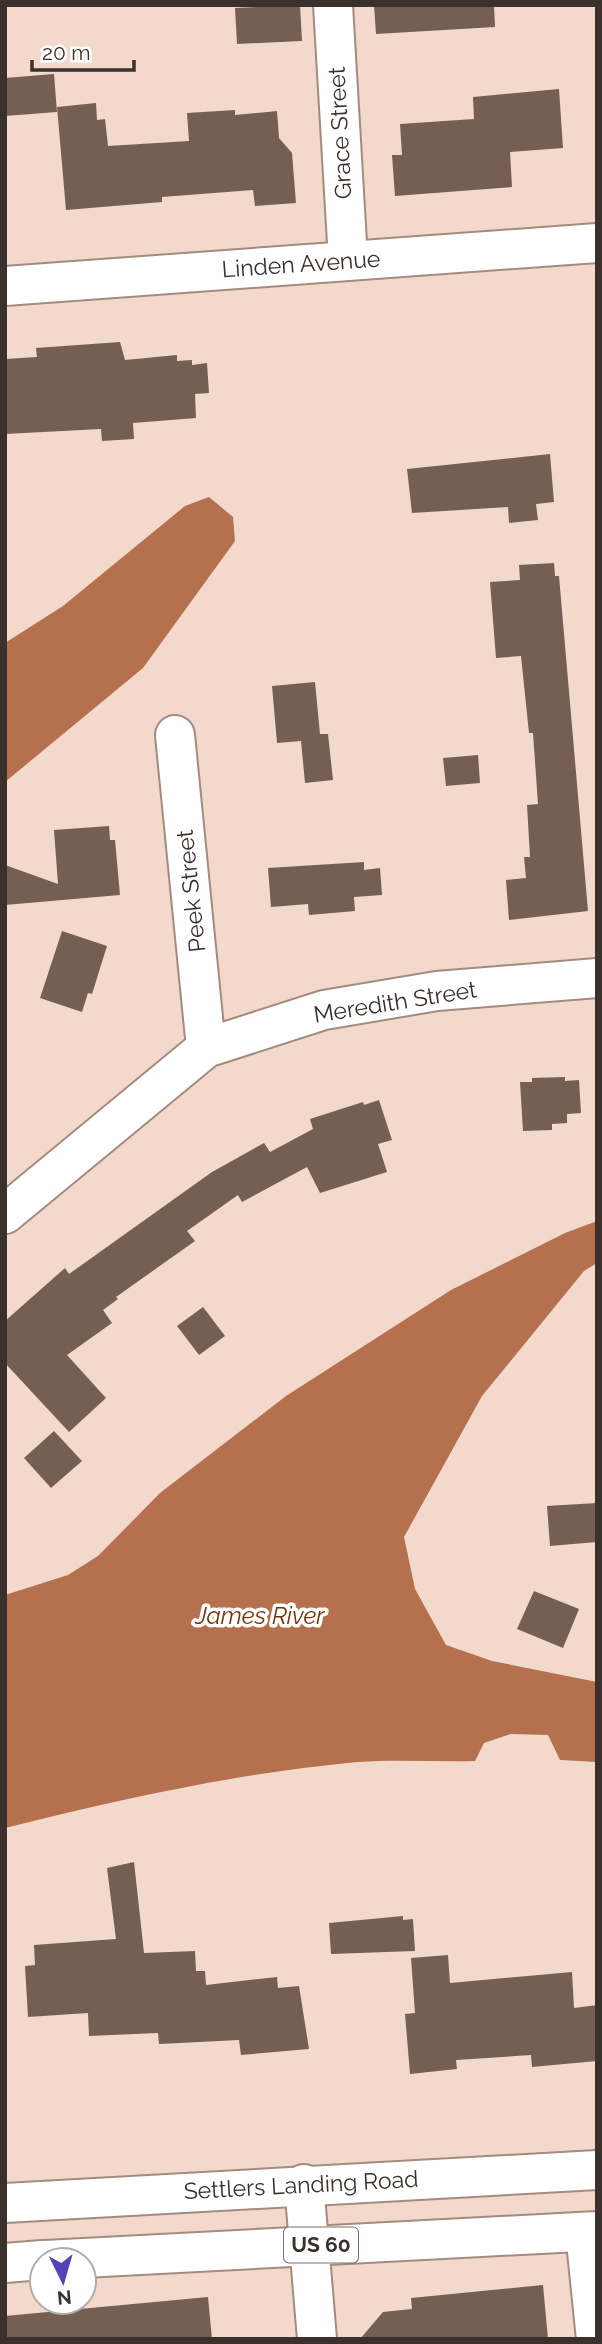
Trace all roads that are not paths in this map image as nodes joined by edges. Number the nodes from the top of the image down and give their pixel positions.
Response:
1 (333, 5) edge
2 (597, 243) edge
3 (348, 260) junction
4 (5, 286) edge
5 (175, 734) dead end
6 (597, 978) edge
7 (206, 1048) junction
8 (5, 1213) edge
9 (597, 2170) edge
10 (304, 2184) junction
11 (5, 2203) edge
12 (591, 2232) edge
13 (308, 2245) junction
14 (98, 2257) edge
15 (28, 2261) edge
16 (5, 2263) edge
17 (317, 2339) edge
18 (596, 2339) edge

1 - 3 street, Grace Street
2 - 3 street, Linden Avenue
3 - 4 street, Linden Avenue
5 - 7 street, Peek Street
6 - 7 street, Meredith Street
7 - 8 street, Meredith Street
9 - 10 street, Settlers Landing Road
10 - 11 street, Settlers Landing Road
10 - 13 street
12 - 13 street, US 60
12 - 18 street
13 - 14 street, US 60
13 - 17 street
15 - 16 street, US 60

